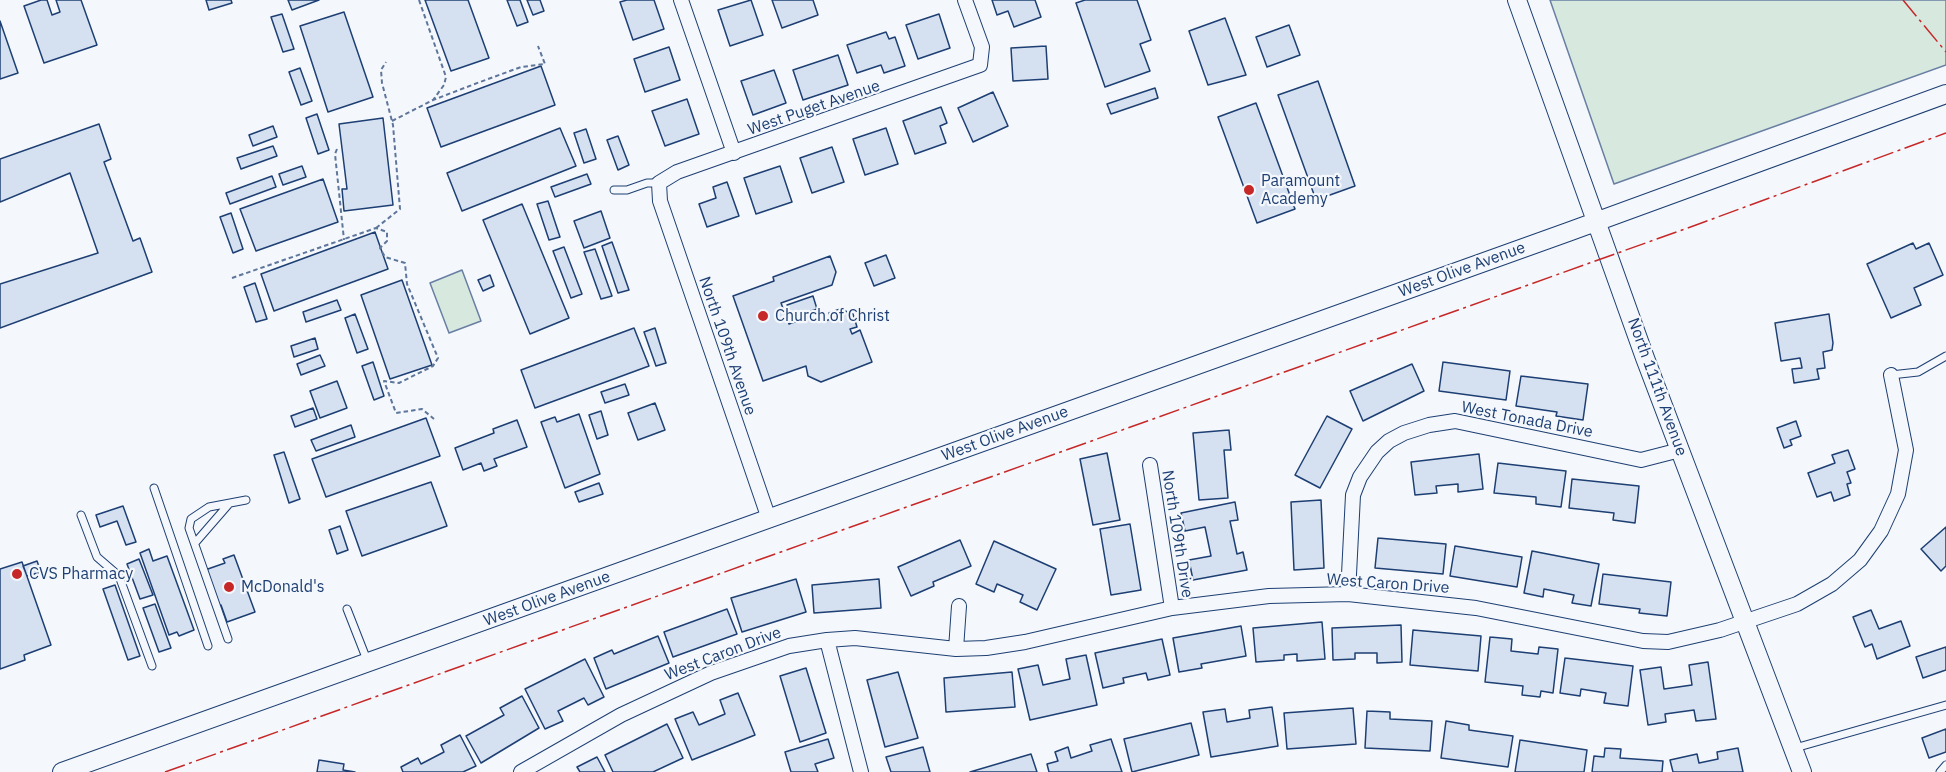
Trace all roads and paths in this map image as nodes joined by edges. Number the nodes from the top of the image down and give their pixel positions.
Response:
1 (419, 0) edge
2 (681, 0) edge
3 (965, 0) edge
4 (1517, 0) edge
5 (538, 45) dead end
6 (386, 62) dead end
7 (1946, 94) edge
8 (433, 100) junction
9 (392, 121) junction
10 (337, 149) dead end
11 (734, 153) junction
12 (659, 183) junction
13 (614, 190) dead end
14 (1596, 222) junction
15 (376, 228) junction
16 (344, 240) junction
17 (232, 278) dead end
18 (1946, 356) edge
19 (1891, 375) joint
20 (434, 419) dead end
21 (1680, 450) junction
22 (1150, 465) dead end
23 (153, 488) dead end
24 (246, 500) dead end
25 (228, 506) junction
26 (81, 515) dead end
27 (769, 519) junction
28 (195, 543) junction
29 (1348, 594) junction
30 (959, 606) dead end
31 (1172, 608) junction
32 (347, 609) dead end
33 (1745, 621) junction
34 (228, 639) dead end
35 (827, 640) junction
36 (208, 646) dead end
37 (956, 649) junction
38 (368, 662) junction
39 (152, 666) dead end
40 (1946, 705) edge
41 (1793, 748) junction
42 (1946, 765) edge
43 (62, 772) edge
44 (521, 772) edge
45 (861, 772) edge
46 (1802, 772) edge
47 (1940, 772) edge

1 - 8 path
2 - 11 street
3 - 11 street, West Puget Avenue
4 - 14 main road, North 111th Avenue
5 - 8 path
6 - 9 path
7 - 14 main road, West Olive Avenue
8 - 9 path
9 - 15 path
10 - 16 path
11 - 12 street, West Puget Avenue
12 - 13 lane
12 - 27 street, North 109th Avenue
14 - 21 main road, North 111th Avenue
14 - 27 main road, West Olive Avenue
15 - 16 path
15 - 20 path
16 - 17 path
18 - 19 lane
19 - 33 street, West Caron Drive
21 - 29 street, West Tonada Drive
21 - 33 main road, North 111th Avenue
22 - 31 street, North 109th Drive
23 - 36 lane
24 - 25 lane
25 - 28 lane
25 - 28 lane
26 - 39 lane
27 - 38 main road, West Olive Avenue
28 - 34 lane
29 - 31 street, West Caron Drive
29 - 33 street, West Caron Drive
30 - 37 street
31 - 37 street, West Caron Drive
32 - 38 lane
33 - 41 main road, North 111th Avenue
35 - 37 street, West Caron Drive
35 - 44 street, West Caron Drive
35 - 45 street
38 - 43 main road, West Olive Avenue
40 - 41 lane
41 - 46 main road, North 111th Avenue
42 - 47 lane

